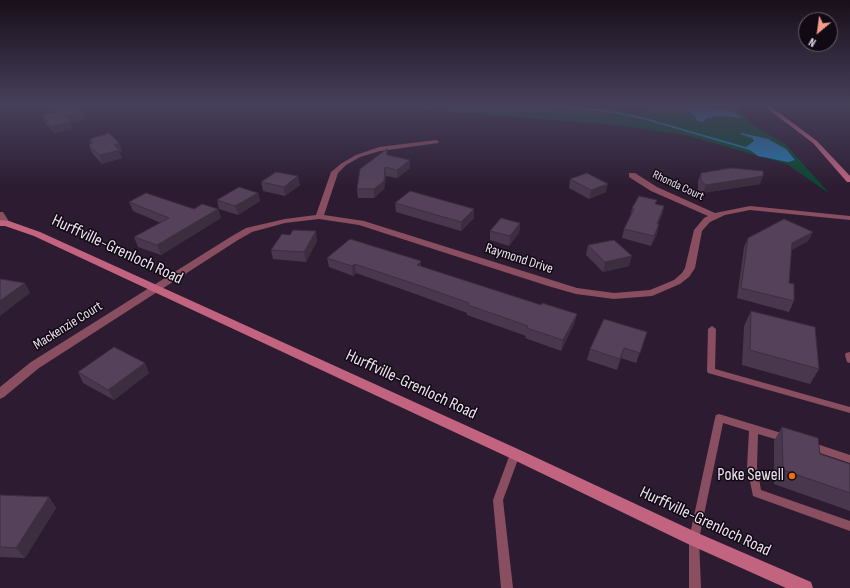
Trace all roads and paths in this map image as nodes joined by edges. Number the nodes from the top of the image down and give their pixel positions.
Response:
1 (804, 133) edge
2 (436, 142) dead end
3 (632, 176) dead end
4 (850, 180) edge
5 (714, 216) junction
6 (319, 217) junction
7 (850, 218) edge
8 (2, 220) edge
9 (155, 289) junction
10 (712, 329) dead end
11 (0, 394) edge
12 (850, 410) edge
13 (754, 428) junction
14 (515, 454) junction
15 (850, 459) edge
16 (850, 526) edge
17 (694, 539) junction
18 (507, 588) edge
19 (695, 588) edge
20 (805, 588) edge

1 - 4 main road
2 - 6 street
3 - 5 street, Rhonda Court
5 - 6 street, Raymond Drive
5 - 7 street, Raymond Drive
6 - 9 street, Raymond Drive
8 - 9 main road, Hurffville-Grenloch Road
9 - 11 street, Mackenzie Court
9 - 14 main road, Hurffville-Grenloch Road
10 - 12 lane
13 - 15 lane
13 - 16 lane
13 - 17 lane
14 - 17 main road, Hurffville-Grenloch Road
14 - 18 lane
17 - 19 lane
17 - 20 main road, Hurffville-Grenloch Road

